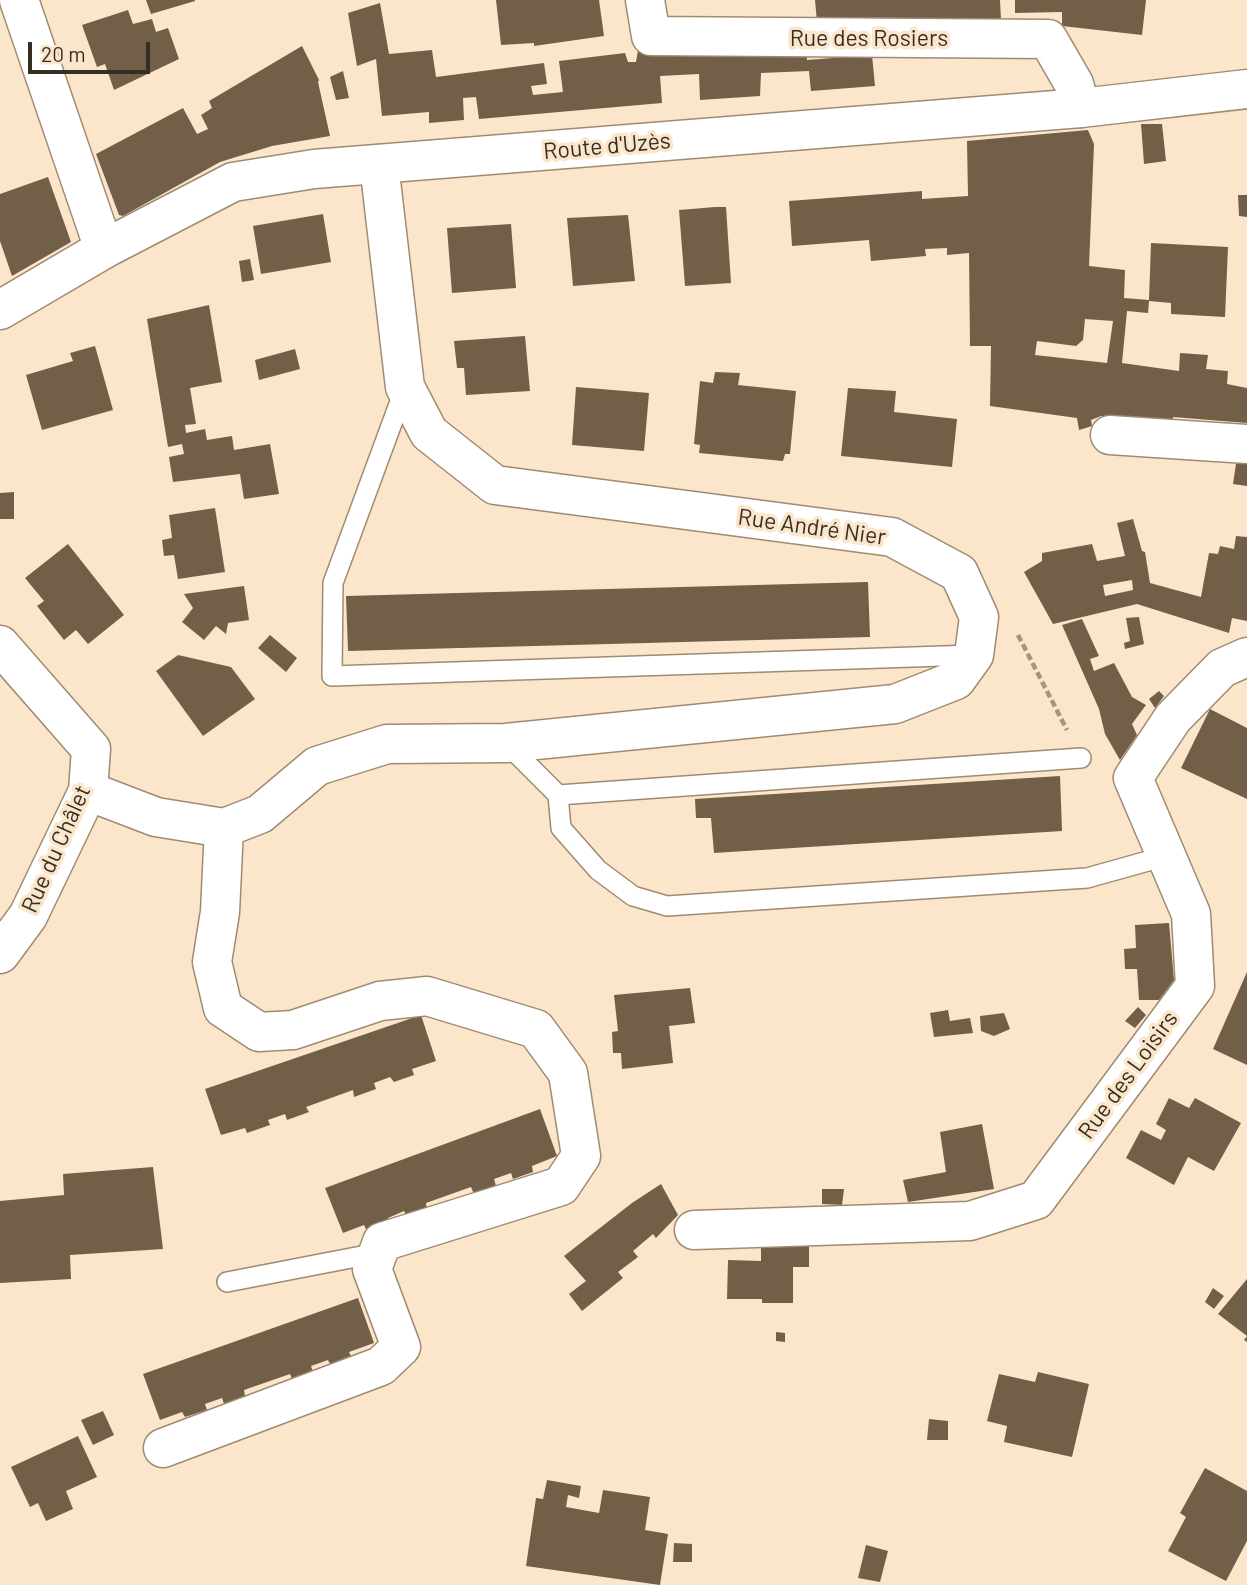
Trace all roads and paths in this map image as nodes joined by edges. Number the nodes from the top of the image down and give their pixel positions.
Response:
1 (19, 0) edge
2 (645, 0) edge
3 (1247, 89) edge
4 (1081, 108) junction
5 (379, 164) junction
6 (104, 250) junction
7 (0, 310) edge
8 (405, 387) junction
9 (1110, 435) dead end
10 (1247, 444) edge
11 (1016, 629) dead end
12 (0, 645) edge
13 (974, 655) junction
14 (1247, 657) edge
15 (506, 743) junction
16 (1081, 758) joint
17 (88, 792) junction
18 (558, 795) junction
19 (224, 828) junction
20 (1166, 856) junction
21 (0, 954) edge
22 (694, 1230) dead end
23 (377, 1253) junction
24 (227, 1282) dead end
25 (163, 1448) dead end

1 - 6 street
2 - 4 street, Rue des Rosiers
3 - 4 street, Route d'Uzès
4 - 5 street, Route d'Uzès
5 - 6 street, Route d'Uzès
5 - 8 street, Rue André Nier
6 - 7 street, Route d'Uzès
8 - 13 street, Rue André Nier
8 - 13 lane
9 - 10 street
11 - 16 path
12 - 17 street, Rue du Châlet
13 - 15 street
14 - 20 street, Rue des Loisirs
15 - 18 lane
15 - 19 street
16 - 18 lane
17 - 19 street
17 - 21 street, Rue du Châlet
18 - 20 lane
19 - 23 street
20 - 22 street, Rue des Loisirs
23 - 24 lane
23 - 25 street

